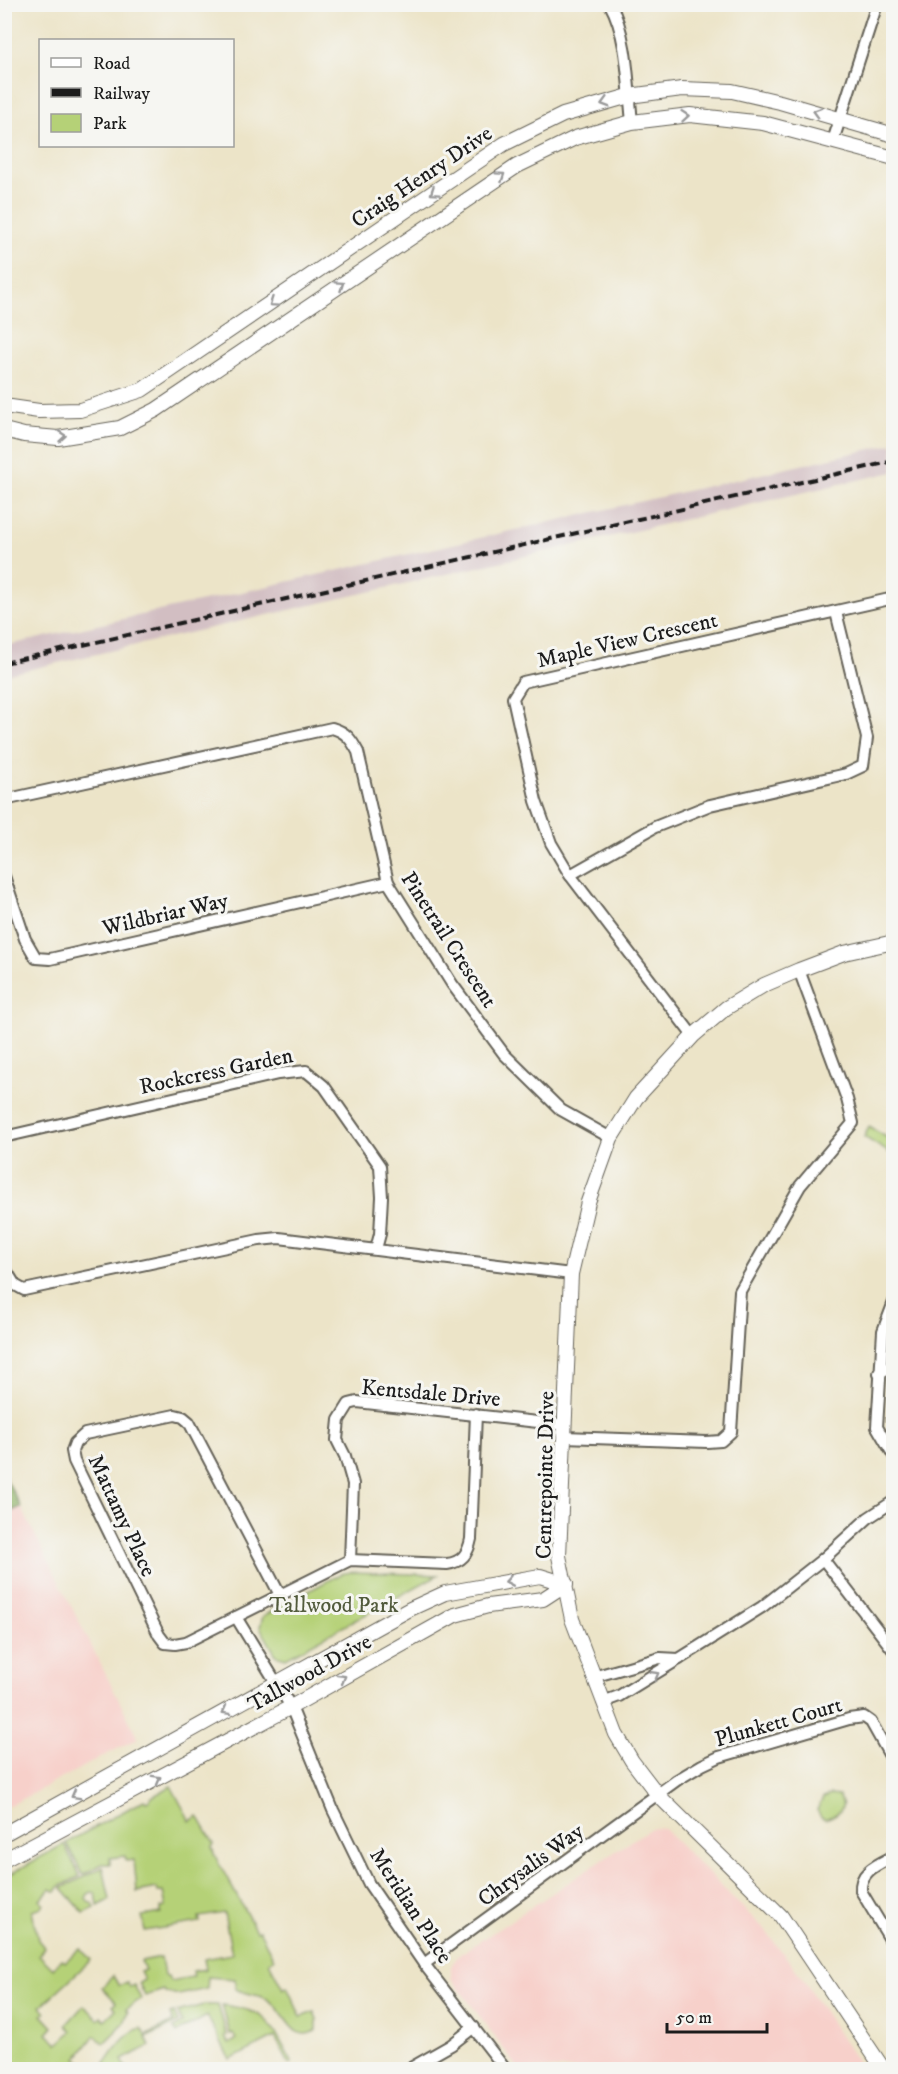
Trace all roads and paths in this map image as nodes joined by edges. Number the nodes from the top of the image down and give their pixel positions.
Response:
1 (610, 4) edge
2 (877, 4) edge
3 (629, 96) junction
4 (841, 119) junction
5 (632, 122) junction
6 (894, 135) edge
7 (833, 141) junction
8 (894, 158) edge
9 (4, 406) edge
10 (4, 430) edge
11 (894, 598) edge
12 (836, 612) junction
13 (4, 800) edge
14 (570, 875) junction
15 (4, 876) edge
16 (388, 882) junction
17 (894, 942) edge
18 (799, 970) junction
19 (693, 1036) junction
20 (4, 1137) edge
21 (611, 1138) junction
22 (376, 1249) junction
23 (4, 1267) edge
24 (571, 1274) junction
25 (894, 1302) edge
26 (894, 1365) edge
27 (879, 1373) junction
28 (476, 1414) junction
29 (564, 1431) junction
30 (894, 1456) edge
31 (894, 1501) edge
32 (350, 1560) junction
33 (823, 1560) junction
34 (566, 1584) junction
35 (280, 1595) junction
36 (236, 1617) junction
37 (894, 1651) edge
38 (679, 1659) junction
39 (593, 1677) junction
40 (278, 1683) junction
41 (603, 1702) junction
42 (291, 1707) junction
43 (894, 1763) edge
44 (658, 1795) junction
45 (4, 1834) edge
46 (894, 1856) edge
47 (4, 1860) edge
48 (894, 1946) edge
49 (424, 1964) junction
50 (474, 2027) junction
51 (407, 2070) edge
52 (506, 2070) edge
53 (884, 2070) edge

1 - 3 street
2 - 4 street
4 -> 3 street, Craig Henry Drive
3 - 5 street
3 -> 9 street, Craig Henry Drive
4 - 6 street, Craig Henry Drive
4 - 7 street
5 -> 7 street, Craig Henry Drive
10 -> 5 street, Craig Henry Drive
7 - 8 street, Craig Henry Drive
11 - 12 street, Maple View Crescent
12 - 14 street
12 - 14 street, Maple View Crescent
13 - 16 street, Pinetrail Crescent
14 - 19 street, Maple View Crescent
15 - 16 street, Wildbriar Way
16 - 21 street, Pinetrail Crescent
17 - 18 street, Centrepointe Drive
18 - 19 street, Centrepointe Drive
18 - 29 street, Kentsdale Drive
19 - 21 street, Centrepointe Drive
20 - 22 street, Rockcress Garden
21 - 24 street, Centrepointe Drive
22 - 23 street
22 - 24 street
24 - 29 street, Centrepointe Drive
25 - 27 street
26 - 27 street
27 - 30 street
28 - 29 street, Kentsdale Drive
28 - 32 street, Mattamy Place
28 - 32 street, Kentsdale Drive
29 - 34 street, Centrepointe Drive
31 - 33 street
32 - 35 street, Mattamy Place
33 - 37 street
33 - 38 street
34 - 39 street, Centrepointe Drive
34 -> 40 street, Tallwood Drive
42 -> 34 street, Tallwood Drive
35 - 36 street, Mattamy Place
35 - 36 street, Mattamy Place
36 - 40 street, Meridian Place
38 - 39 street
41 -> 38 street
39 - 41 street, Centrepointe Drive
40 - 42 street, Meridian Place
40 -> 45 street, Tallwood Drive
41 - 44 street, Centrepointe Drive
47 -> 42 street, Tallwood Drive
42 - 49 street, Meridian Place
43 - 44 street, Plunkett Court
44 - 49 street, Chrysalis Way
44 - 53 street, Centrepointe Drive
46 - 48 street
49 - 50 street, Meridian Place
50 - 51 street
50 - 52 street, Meridian Place

